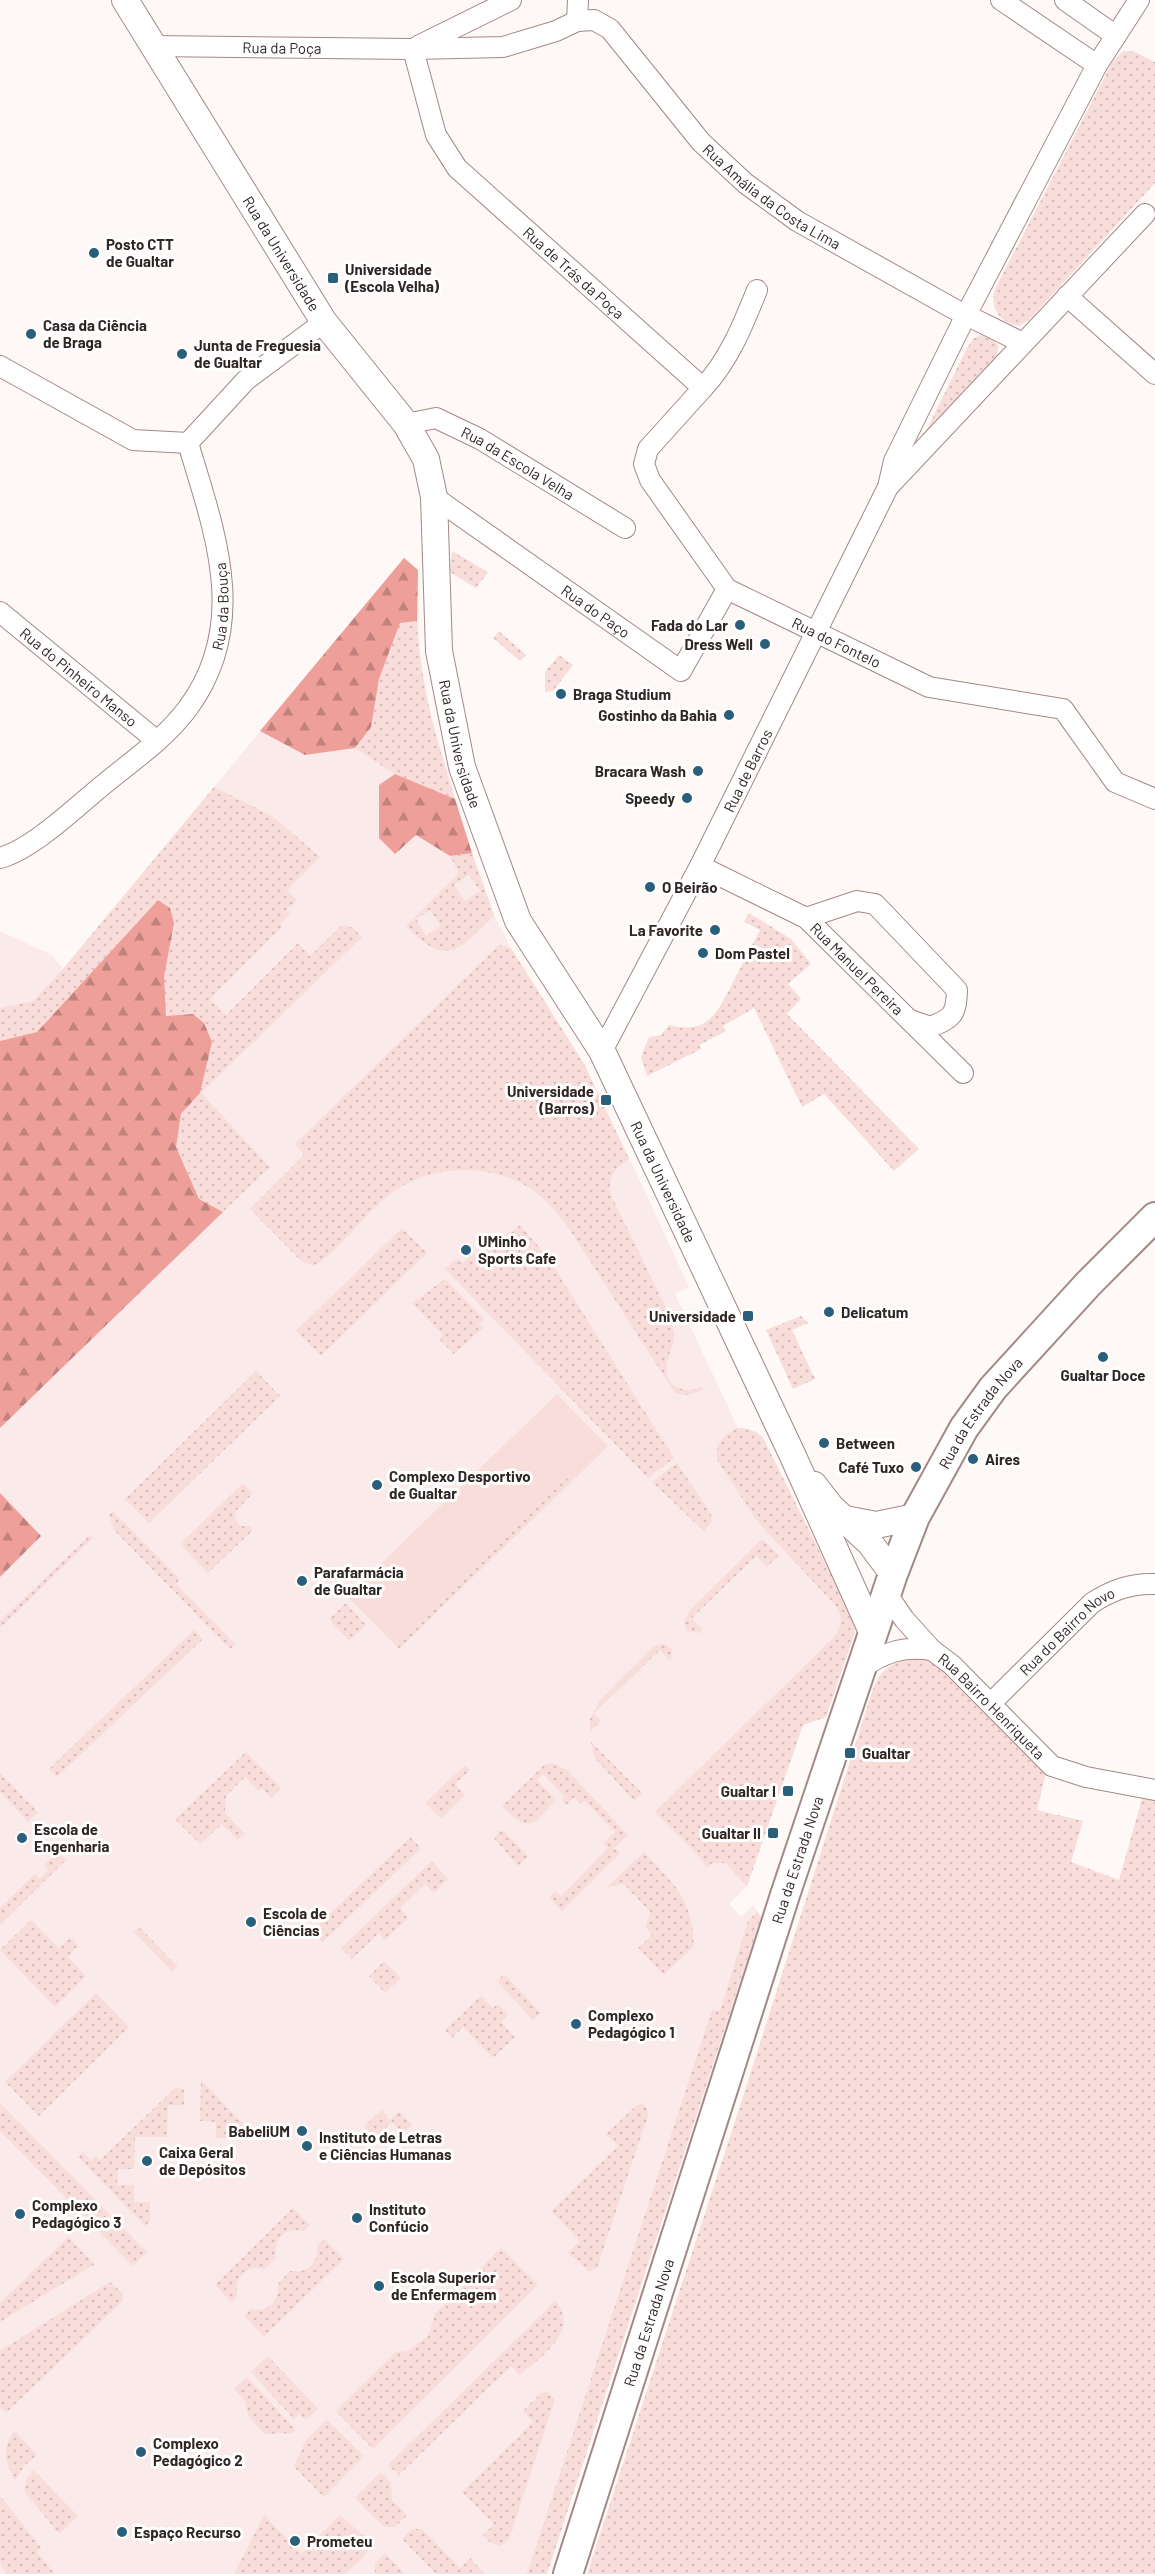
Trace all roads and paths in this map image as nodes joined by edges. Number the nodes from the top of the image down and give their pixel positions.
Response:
1 (125, 0) edge
2 (511, 0) edge
3 (578, 0) edge
4 (1001, 0) edge
5 (1065, 0) edge
6 (1139, 0) edge
7 (577, 21) junction
8 (1116, 36) junction
9 (153, 45) junction
10 (413, 49) junction
11 (1094, 70) junction
12 (1145, 214) dead end
13 (757, 290) dead end
14 (1067, 296) junction
15 (966, 315) junction
16 (324, 322) junction
17 (1023, 343) junction
18 (0, 366) edge
19 (1155, 374) edge
20 (703, 388) junction
21 (406, 424) junction
22 (188, 443) junction
23 (888, 487) junction
24 (434, 497) junction
25 (625, 528) dead end
26 (727, 589) junction
27 (0, 612) edge
28 (816, 631) junction
29 (157, 741) junction
30 (1155, 799) edge
31 (0, 858) edge
32 (700, 866) junction
33 (806, 918) junction
34 (910, 1020) junction
35 (602, 1051) junction
36 (963, 1073) dead end
37 (1155, 1217) edge
38 (792, 1454) junction
39 (915, 1517) junction
40 (845, 1518) junction
41 (831, 1544) junction
42 (890, 1584) junction
43 (1155, 1584) edge
44 (873, 1634) junction
45 (932, 1650) junction
46 (862, 1668) junction
47 (992, 1703) junction
48 (1155, 1790) edge
49 (568, 2574) edge

1 - 9 street, Rua da Universidade
2 - 10 street, Rua da Poça
3 - 7 street
4 - 11 street
5 - 8 street
6 - 8 street
7 - 10 street, Rua da Poça
7 - 15 street, Rua Amália da Costa Lima
8 - 11 street
9 - 10 street, Rua da Poça
9 - 16 street, Rua da Universidade
10 - 20 street, Rua de Trás da Poça
11 - 15 street
12 - 14 street
13 - 20 street
14 - 17 street
14 - 19 street
15 - 17 street, Rua Amália da Costa Lima
15 - 23 street
16 - 21 street, Rua da Universidade
16 - 22 street
17 - 23 street
18 - 22 street
20 - 26 street, Rua do Fontelo
21 - 24 street, Rua da Universidade
21 - 25 street, Rua da Escola Velha
22 - 29 street, Rua da Bouça
23 - 28 street, Rua de Barros
24 - 26 street, Rua do Paço
24 - 35 street, Rua da Universidade
26 - 28 street, Rua do Fontelo
27 - 29 street, Rua do Pinheiro Manso
28 - 30 street, Rua do Fontelo
28 - 32 street, Rua de Barros
29 - 31 street, Rua da Bouça
32 - 33 street, Rua Manuel Pereira
32 - 35 street, Rua de Barros
33 - 34 street, Rua Manuel Pereira
33 - 34 street, Rua Manuel Pereira
34 - 36 street, Rua Manuel Pereira
35 - 38 street, Rua da Universidade
37 - 39 main road, Rua da Estrada Nova
38 - 40 street, Rua da Universidade
38 - 41 street, Rua da Universidade
39 - 40 street
39 - 42 main road, Rua da Estrada Nova
40 - 42 street, Rua da Universidade
41 - 42 street
41 - 44 street, Rua da Universidade
42 - 44 main road, Rua da Estrada Nova
42 - 45 street, Rua Bairro Henriqueta
43 - 47 street, Rua do Bairro Novo
44 - 46 main road, Rua da Estrada Nova
45 - 46 street, Rua Bairro Henriqueta
45 - 47 street, Rua Bairro Henriqueta
46 - 49 main road, Rua da Estrada Nova
47 - 48 street, Rua Bairro Henriqueta

